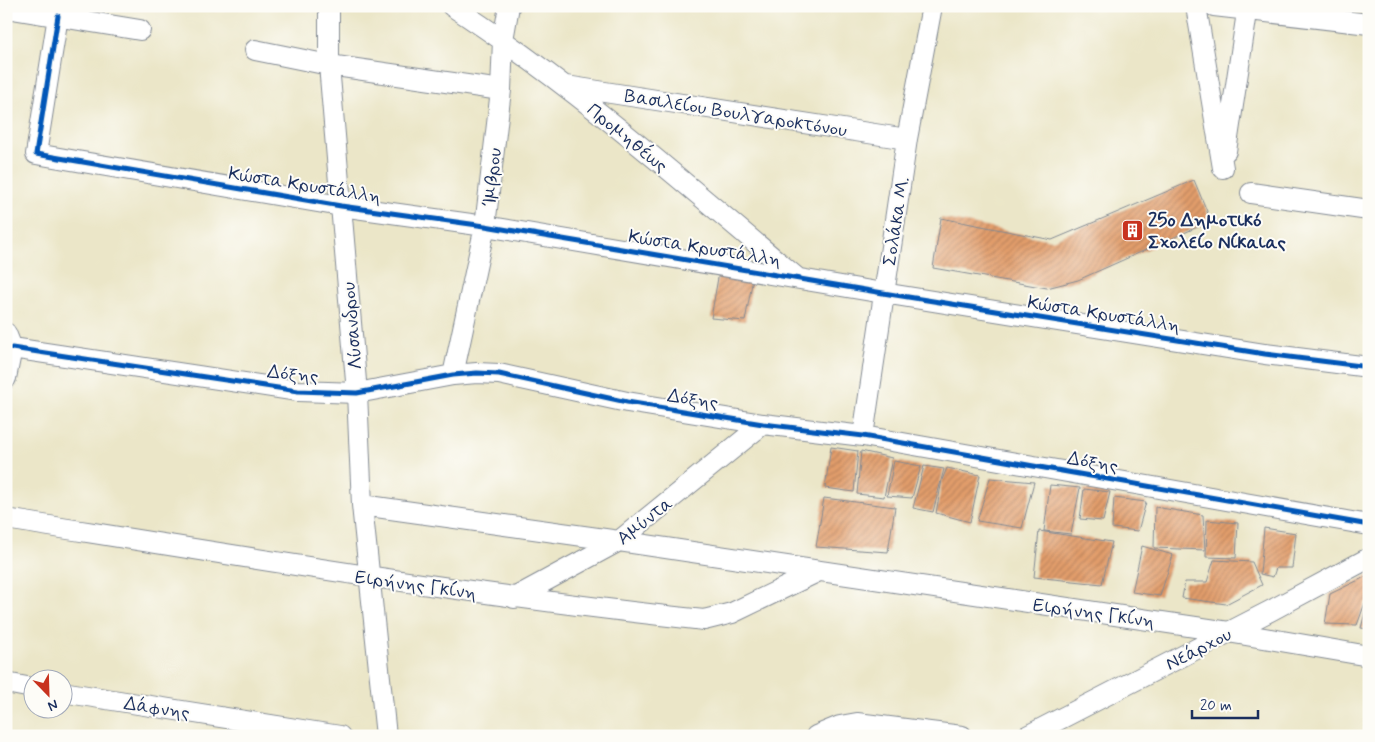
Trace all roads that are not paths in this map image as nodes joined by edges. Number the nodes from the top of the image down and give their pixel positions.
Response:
1 (329, 6) edge
2 (452, 6) edge
3 (509, 6) edge
4 (932, 6) edge
5 (1196, 6) edge
6 (1214, 6) edge
7 (6, 8) edge
8 (1248, 8) edge
9 (58, 16) junction
10 (1369, 24) edge
11 (140, 30) dead end
12 (503, 40) junction
13 (255, 50) dead end
14 (329, 65) junction
15 (566, 86) junction
16 (500, 90) junction
17 (907, 140) junction
18 (1251, 192) dead end
19 (341, 206) junction
20 (1369, 210) edge
21 (485, 226) junction
22 (796, 278) junction
23 (883, 293) junction
24 (9, 340) edge
25 (1369, 367) edge
26 (453, 376) junction
27 (6, 378) edge
28 (357, 393) junction
29 (762, 424) junction
30 (863, 436) junction
31 (362, 505) junction
32 (6, 519) edge
33 (1369, 525) edge
34 (619, 541) junction
35 (1369, 558) edge
36 (819, 571) junction
37 (371, 578) junction
38 (514, 598) junction
39 (1229, 632) junction
40 (1369, 656) edge
41 (6, 684) edge
42 (22, 686) edge
43 (72, 694) edge
44 (340, 736) edge
45 (386, 736) edge
46 (816, 736) edge
47 (962, 736) edge
48 (1027, 736) edge

1 - 14 street, Λύσανδρου
2 - 12 street, Προμηθέως
3 - 12 street, Ίμβρου
4 - 17 street, Σολάκα Μ.
5 - 8 street
6 - 8 street
7 - 9 street
8 - 10 street
9 - 11 street
9 - 19 street, Κώστα Κρυστάλλη
12 - 15 street, Προμηθέως
12 - 16 street, Ίμβρου
13 - 14 street
14 - 16 street
14 - 19 street, Λύσανδρου
15 - 17 street, Βασιλείου Βουλγαροκτόνου
15 - 22 street, Προμηθέως
16 - 21 street, Ίμβρου
17 - 23 street, Σολάκα Μ.
18 - 20 street
19 - 21 street, Κώστα Κρυστάλλη
19 - 28 street, Λύσανδρου
21 - 22 street, Κώστα Κρυστάλλη
21 - 26 street, Ίμβρου
22 - 23 street, Κώστα Κρυστάλλη
23 - 25 street, Κώστα Κρυστάλλη
23 - 30 street, Σολάκα Μ.
24 - 27 street
24 - 28 street, Δόξης
26 - 28 street, Δόξης
26 - 29 street, Δόξης
28 - 31 street, Λύσανδρου
29 - 30 street, Δόξης
29 - 34 street, Αμύντα
30 - 33 street, Δόξης
31 - 34 street, Ειρήνης Γκίνη
31 - 37 street, Λύσανδρου
32 - 37 street, Ειρήνης Γκίνη
34 - 36 street, Ειρήνης Γκίνη
34 - 38 street, Αμύντα
35 - 39 street, Νεάρχου
36 - 38 street, Ειρήνης Γκίνη
36 - 39 street, Ειρήνης Γκίνη
37 - 38 street, Ειρήνης Γκίνη
37 - 45 street, Λύσανδρου
39 - 40 street, Ειρήνης Γκίνη
39 - 48 street, Νεάρχου
41 - 42 street
43 - 44 street, Δάφνης
46 - 47 street

